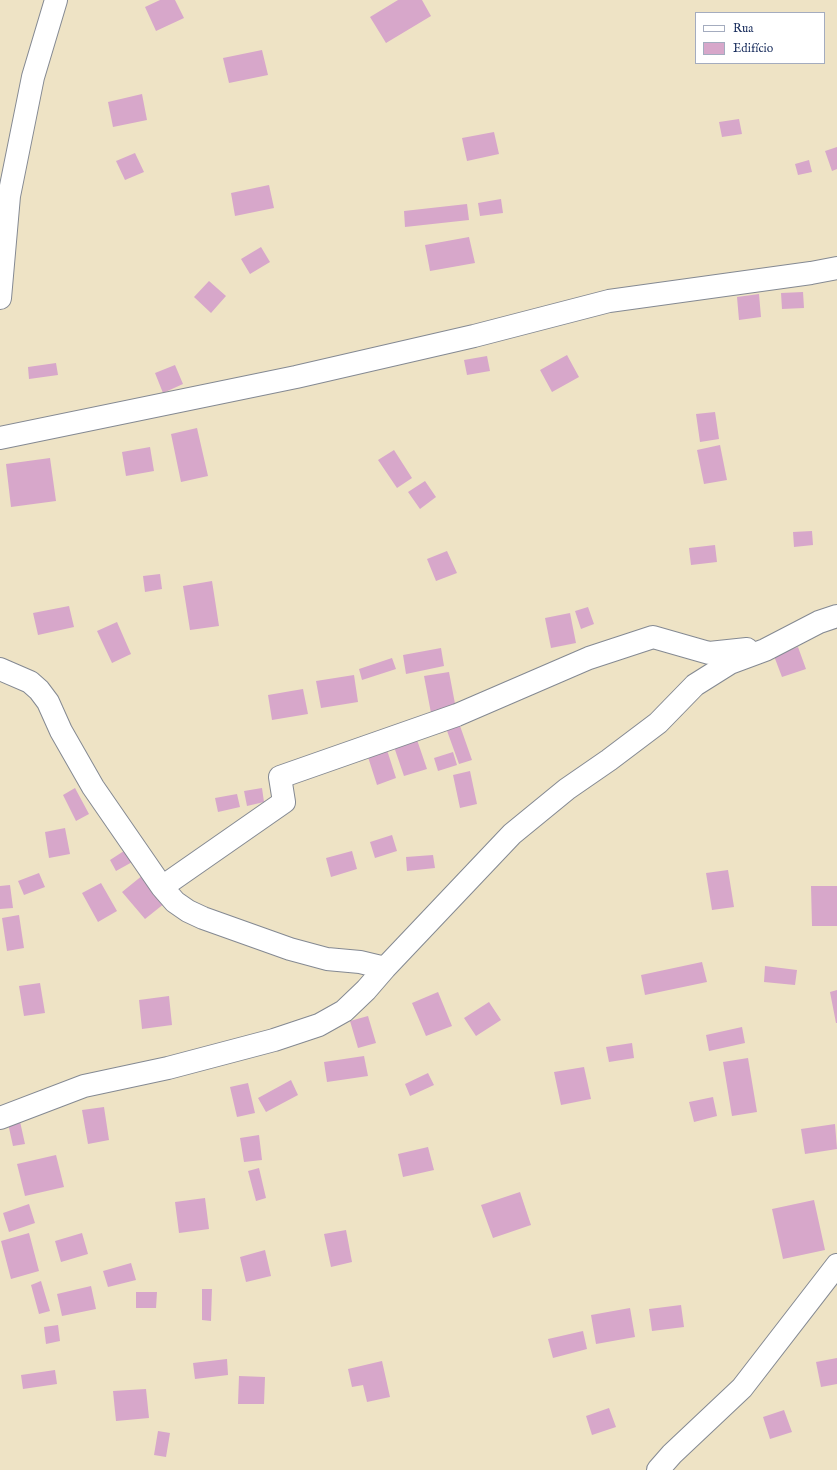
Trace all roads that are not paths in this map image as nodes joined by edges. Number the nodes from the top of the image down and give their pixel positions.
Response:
1 (56, 0) edge
2 (837, 268) edge
3 (0, 298) edge
4 (0, 438) edge
5 (837, 616) edge
6 (765, 650) junction
7 (0, 669) edge
8 (162, 887) junction
9 (385, 968) junction
10 (0, 1118) edge
11 (837, 1265) edge
12 (658, 1470) edge

1 - 3 street
2 - 4 street
5 - 6 street
6 - 8 street
6 - 9 street
7 - 8 street
8 - 9 street
9 - 10 street
11 - 12 street

